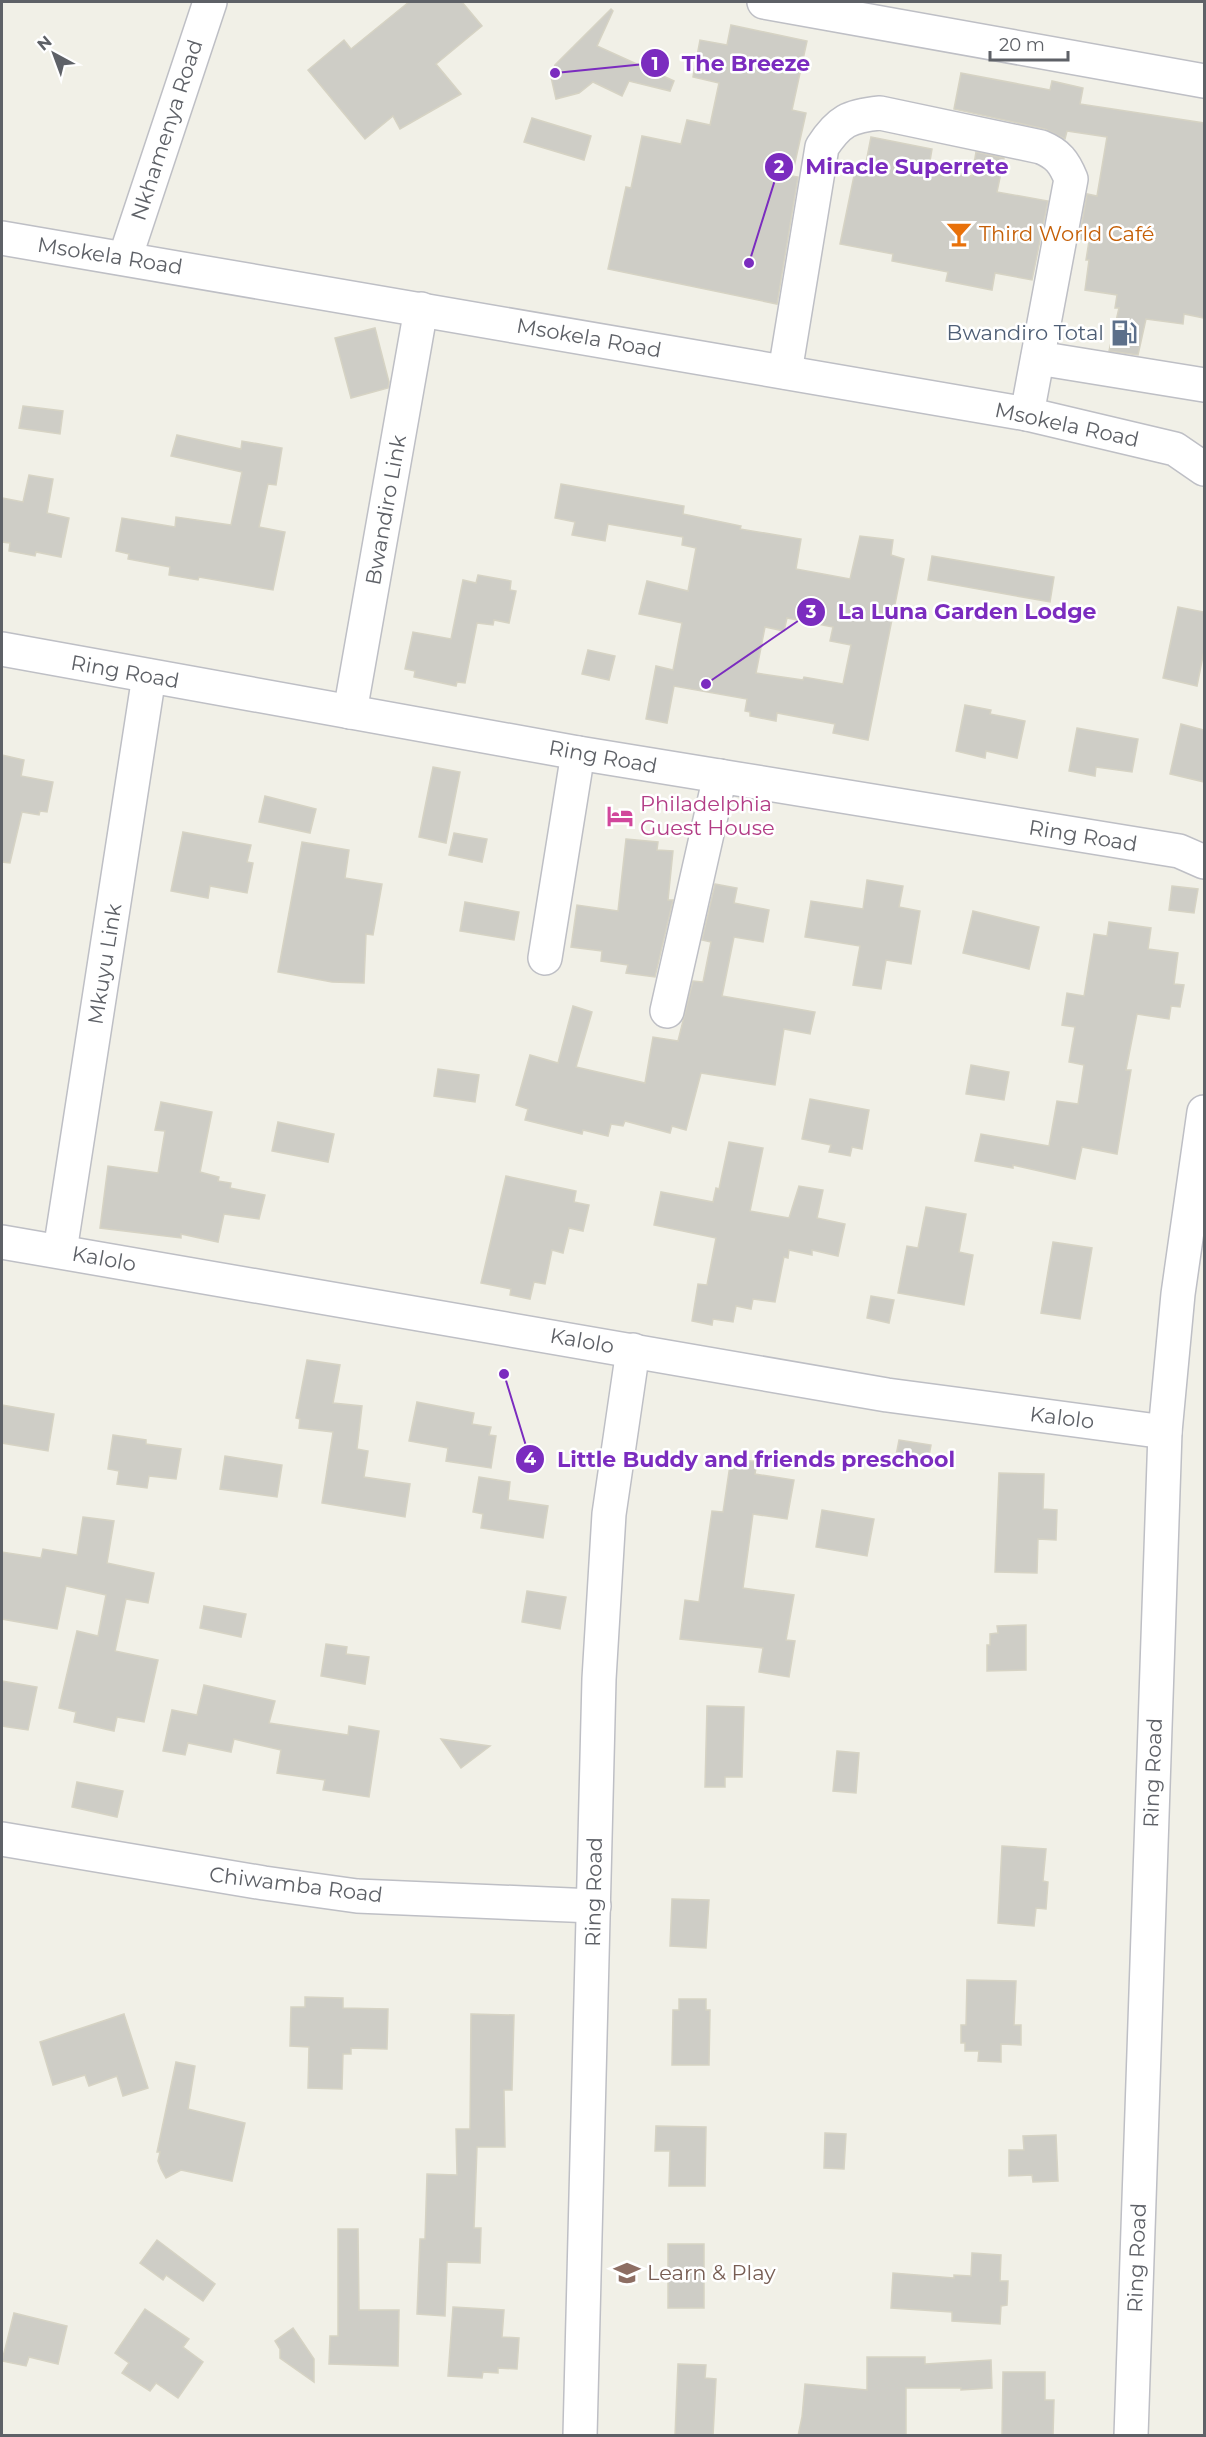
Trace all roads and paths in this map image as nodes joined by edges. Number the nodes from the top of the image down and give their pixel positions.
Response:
1 (210, 2) edge
2 (764, 2) edge
3 (1204, 81) edge
4 (2, 238) edge
5 (125, 258) junction
6 (421, 309) junction
7 (1038, 358) junction
8 (785, 372) junction
9 (1204, 386) edge
10 (1027, 414) junction
11 (1190, 446) edge
12 (1204, 469) edge
13 (2, 649) edge
14 (150, 676) junction
15 (350, 712) junction
16 (578, 753) junction
17 (720, 776) junction
18 (1204, 862) edge
19 (545, 958) dead end
20 (667, 1011) dead end
21 (1204, 1112) edge
22 (2, 1242) edge
23 (60, 1251) junction
24 (633, 1350) junction
25 (1165, 1432) junction
26 (2, 1839) edge
27 (594, 1906) junction
28 (580, 2436) edge
29 (1131, 2436) edge

1 - 5 street, Nkhamenya Road
2 - 3 street
4 - 5 street, Msokela Road
5 - 6 street, Msokela Road
6 - 8 street, Msokela Road
6 - 15 street, Bwandiro Link
7 - 8 street
7 - 9 street
7 - 10 street
8 - 10 street, Msokela Road
10 - 11 street, Msokela Road
11 - 12 street, Msokela Road
13 - 14 street, Ring Road
14 - 15 street, Ring Road
14 - 23 street, Mkuyu Link
15 - 16 street, Ring Road
16 - 17 street, Ring Road
16 - 19 street
17 - 18 street, Ring Road
17 - 20 street
21 - 25 street, Ring Road
22 - 23 street, Kalolo
23 - 24 street, Kalolo
24 - 25 street, Kalolo
24 - 27 street, Ring Road
25 - 29 street, Ring Road
26 - 27 street, Chiwamba Road
27 - 28 street, Ring Road

